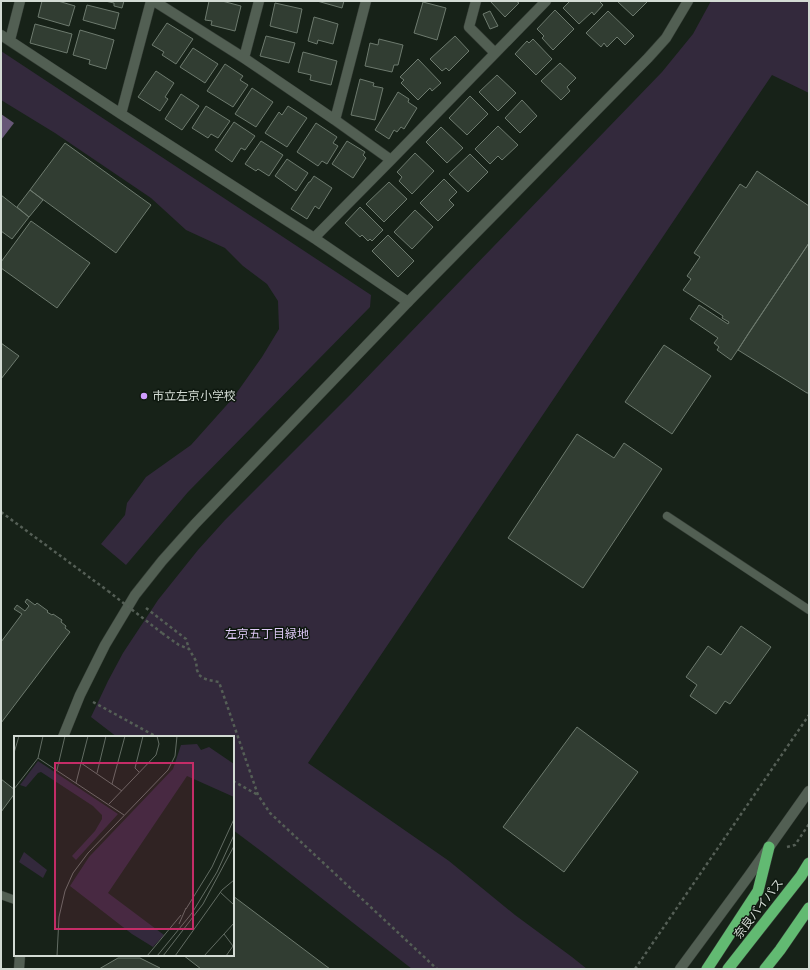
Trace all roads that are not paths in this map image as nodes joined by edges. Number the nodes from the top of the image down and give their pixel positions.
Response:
1 (20, 1) edge
2 (152, 1) edge
3 (259, 1) edge
4 (366, 1) edge
5 (476, 1) edge
6 (546, 1) edge
7 (688, 1) edge
8 (5, 38) edge
9 (495, 53) junction
10 (244, 58) junction
11 (121, 114) junction
12 (335, 120) junction
13 (391, 160) junction
14 (314, 238) junction
15 (408, 302) junction
16 (667, 516) dead end
17 (809, 610) edge
18 (63, 736) edge
19 (809, 791) edge
20 (770, 847) junction
21 (809, 863) edge
22 (1, 895) edge
23 (14, 900) edge
24 (809, 908) edge
25 (20, 956) edge
26 (19, 969) edge
27 (680, 969) edge
28 (707, 969) edge
29 (728, 969) edge
30 (765, 969) edge

1 - 8 street
2 - 10 street
2 - 11 street
3 - 10 street
4 - 12 street
5 - 9 street
6 - 9 street
7 - 15 street
8 - 11 street
9 - 13 street
10 - 12 street
11 - 14 street
12 - 13 street
13 - 14 street
14 - 15 street
15 - 18 street
16 - 17 lane
19 - 20 street
20 - 27 street
20 - 28 highway
21 - 29 highway, 奈良バイパス
22 - 23 lane
24 - 30 highway
25 - 26 street

